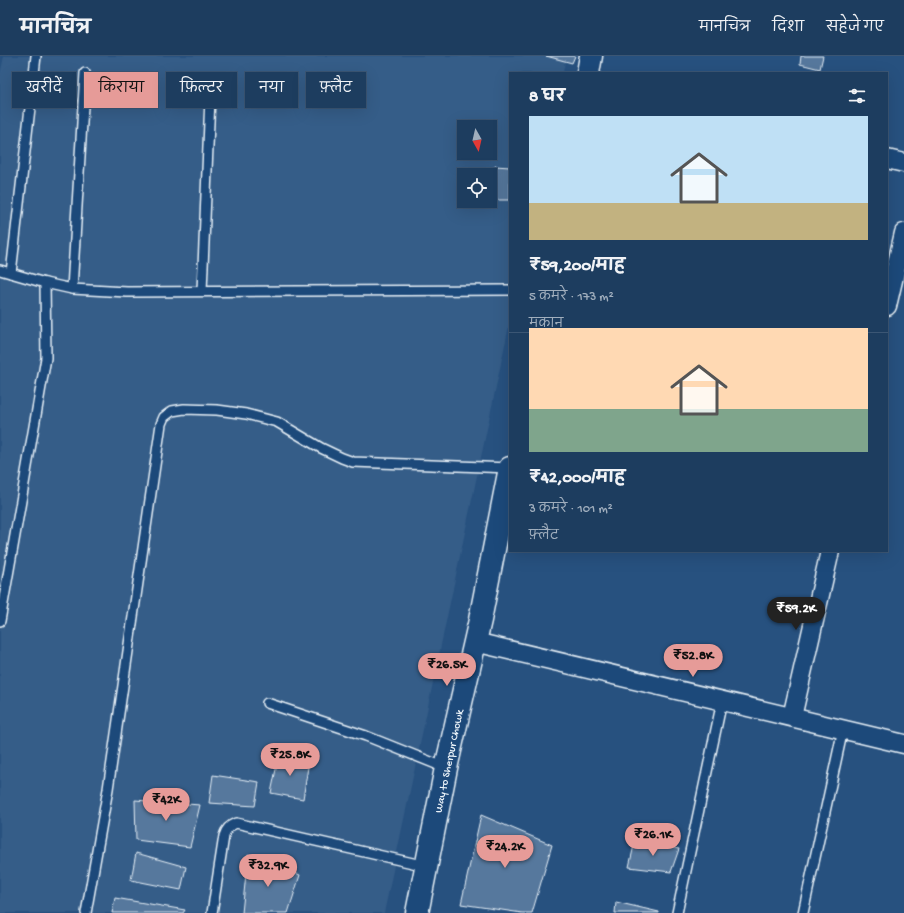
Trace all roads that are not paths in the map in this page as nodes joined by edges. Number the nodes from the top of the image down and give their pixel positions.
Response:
1 (36, 56) edge
2 (591, 56) edge
3 (588, 72) edge
4 (84, 90) edge
5 (210, 108) edge
6 (888, 159) edge
7 (904, 163) edge
8 (904, 233) edge
9 (0, 270) edge
10 (11, 272) junction
11 (45, 283) junction
12 (72, 289) junction
13 (509, 290) edge
14 (202, 292) junction
15 (888, 301) edge
16 (509, 468) edge
17 (509, 473) edge
18 (830, 552) edge
19 (0, 621) edge
20 (475, 642) junction
21 (722, 701) junction
22 (267, 702) dead end
23 (792, 717) junction
24 (843, 729) junction
25 (904, 744) edge
26 (446, 768) junction
27 (426, 866) junction
28 (86, 913) edge
29 (212, 913) edge
30 (417, 913) edge
31 (677, 913) edge
32 (803, 913) edge

1 - 10 lane
2 - 3 street
4 - 12 lane
5 - 14 lane
6 - 7 street
8 - 15 street
9 - 10 lane
10 - 11 lane
11 - 12 lane
11 - 19 lane
12 - 14 lane
13 - 14 lane
16 - 28 lane
17 - 20 street, Way to Sherpur Chowk
18 - 23 street
20 - 21 street
20 - 26 street, Way to Sherpur Chowk
21 - 23 street
21 - 31 lane
22 - 26 lane
23 - 24 street
24 - 25 street
24 - 32 lane
26 - 27 street, Way to Sherpur Chowk
27 - 29 lane
27 - 30 street, Way to Sherpur Chowk

